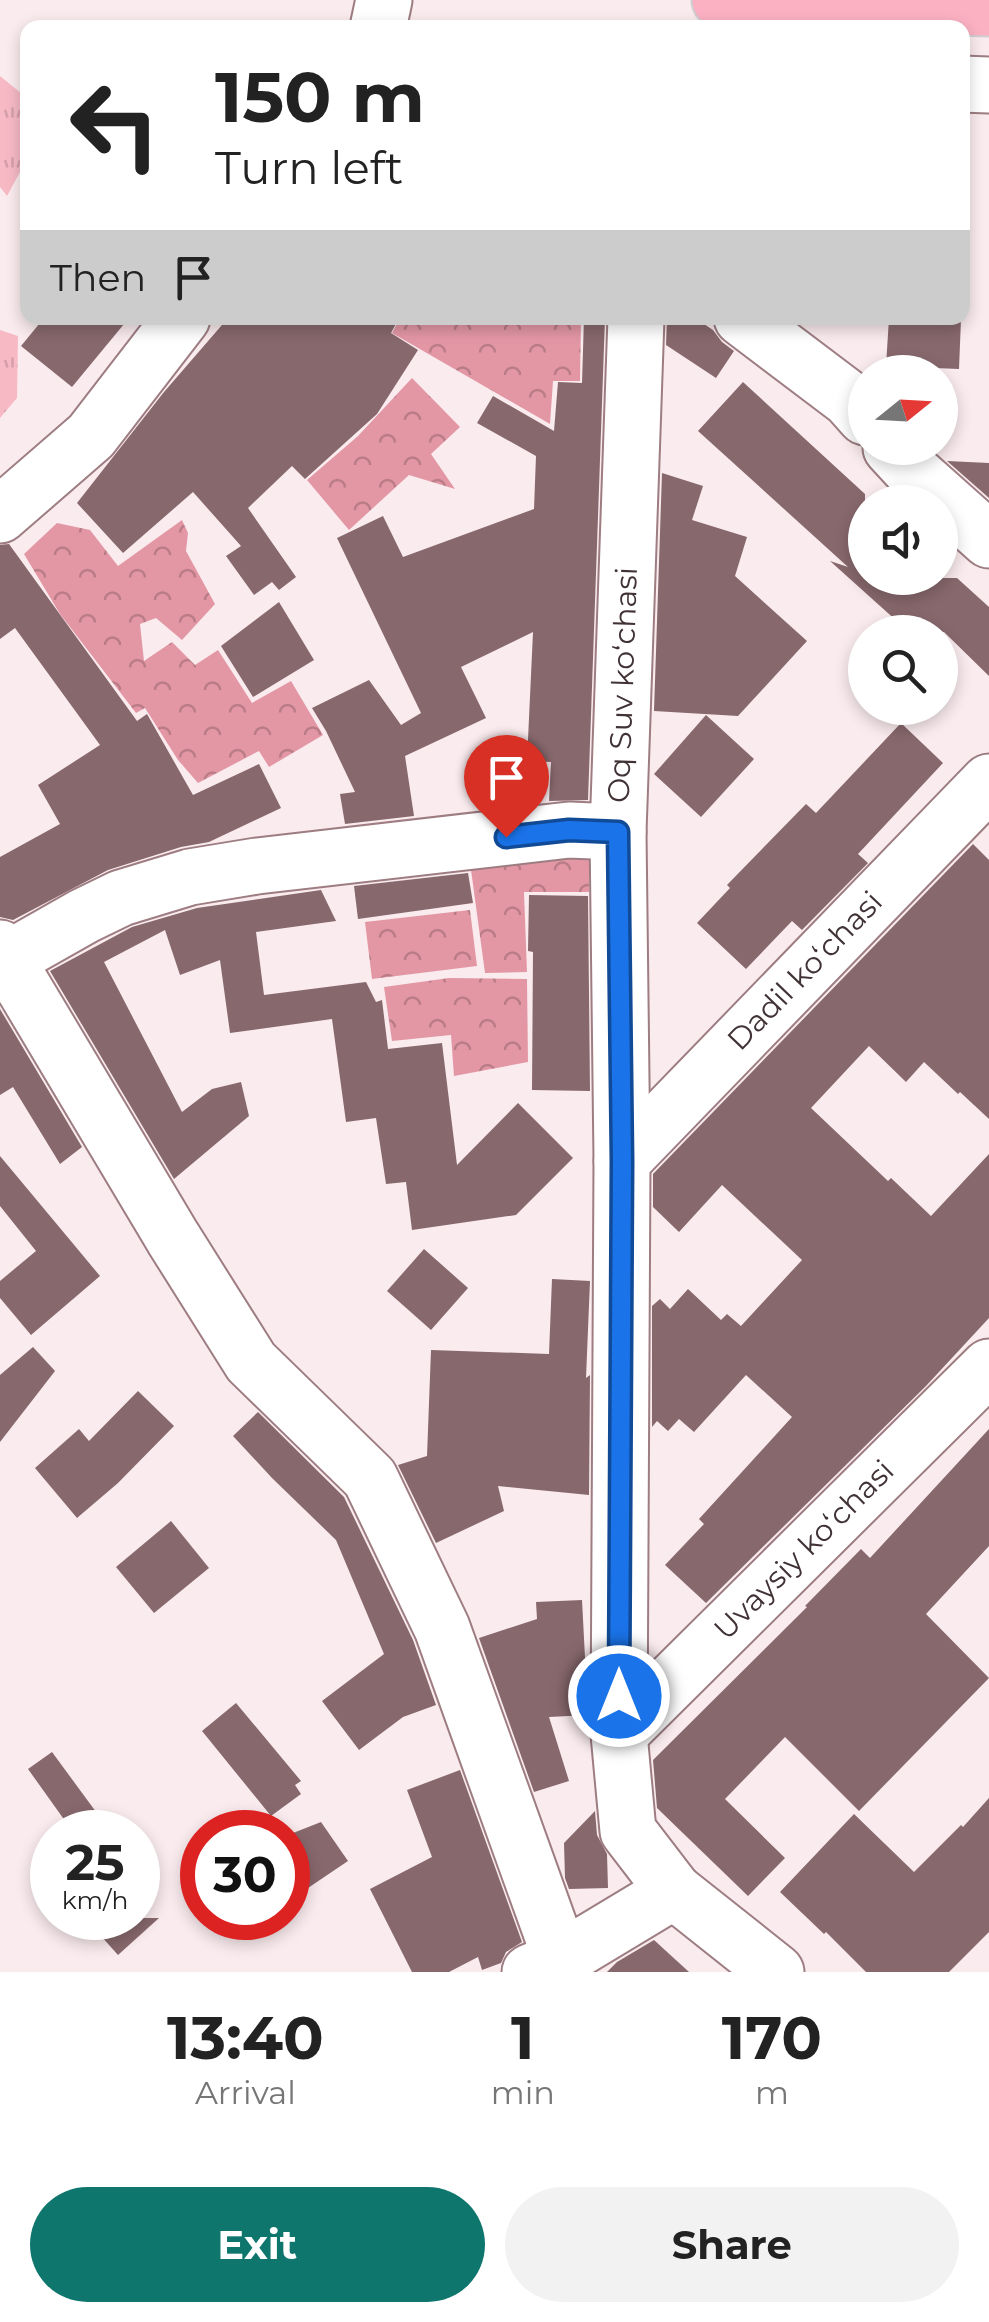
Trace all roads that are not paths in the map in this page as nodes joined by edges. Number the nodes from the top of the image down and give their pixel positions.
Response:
1 (720, 0) edge
2 (989, 8) edge
3 (177, 325) edge
4 (636, 325) edge
5 (751, 325) edge
6 (848, 398) edge
7 (907, 465) edge
8 (0, 515) edge
9 (989, 540) edge
10 (989, 782) edge
11 (618, 832) junction
12 (4, 954) edge
13 (622, 1161) junction
14 (989, 1367) edge
15 (618, 1734) junction
16 (674, 1891) junction
17 (545, 1966) edge
18 (776, 1972) edge

1 - 2 main road
3 - 8 street
4 - 11 street, Oq Suv koʻchasi
5 - 6 street
7 - 9 street
10 - 13 street, Dadil koʻchasi
11 - 12 street
11 - 13 street, Oq Suv koʻchasi
12 - 17 street
13 - 15 street, Oq Suv koʻchasi
14 - 15 street, Uvaysiy koʻchasi
15 - 16 street, Oq Suv koʻchasi
16 - 17 street
16 - 18 street, Oq Suv koʻchasi

